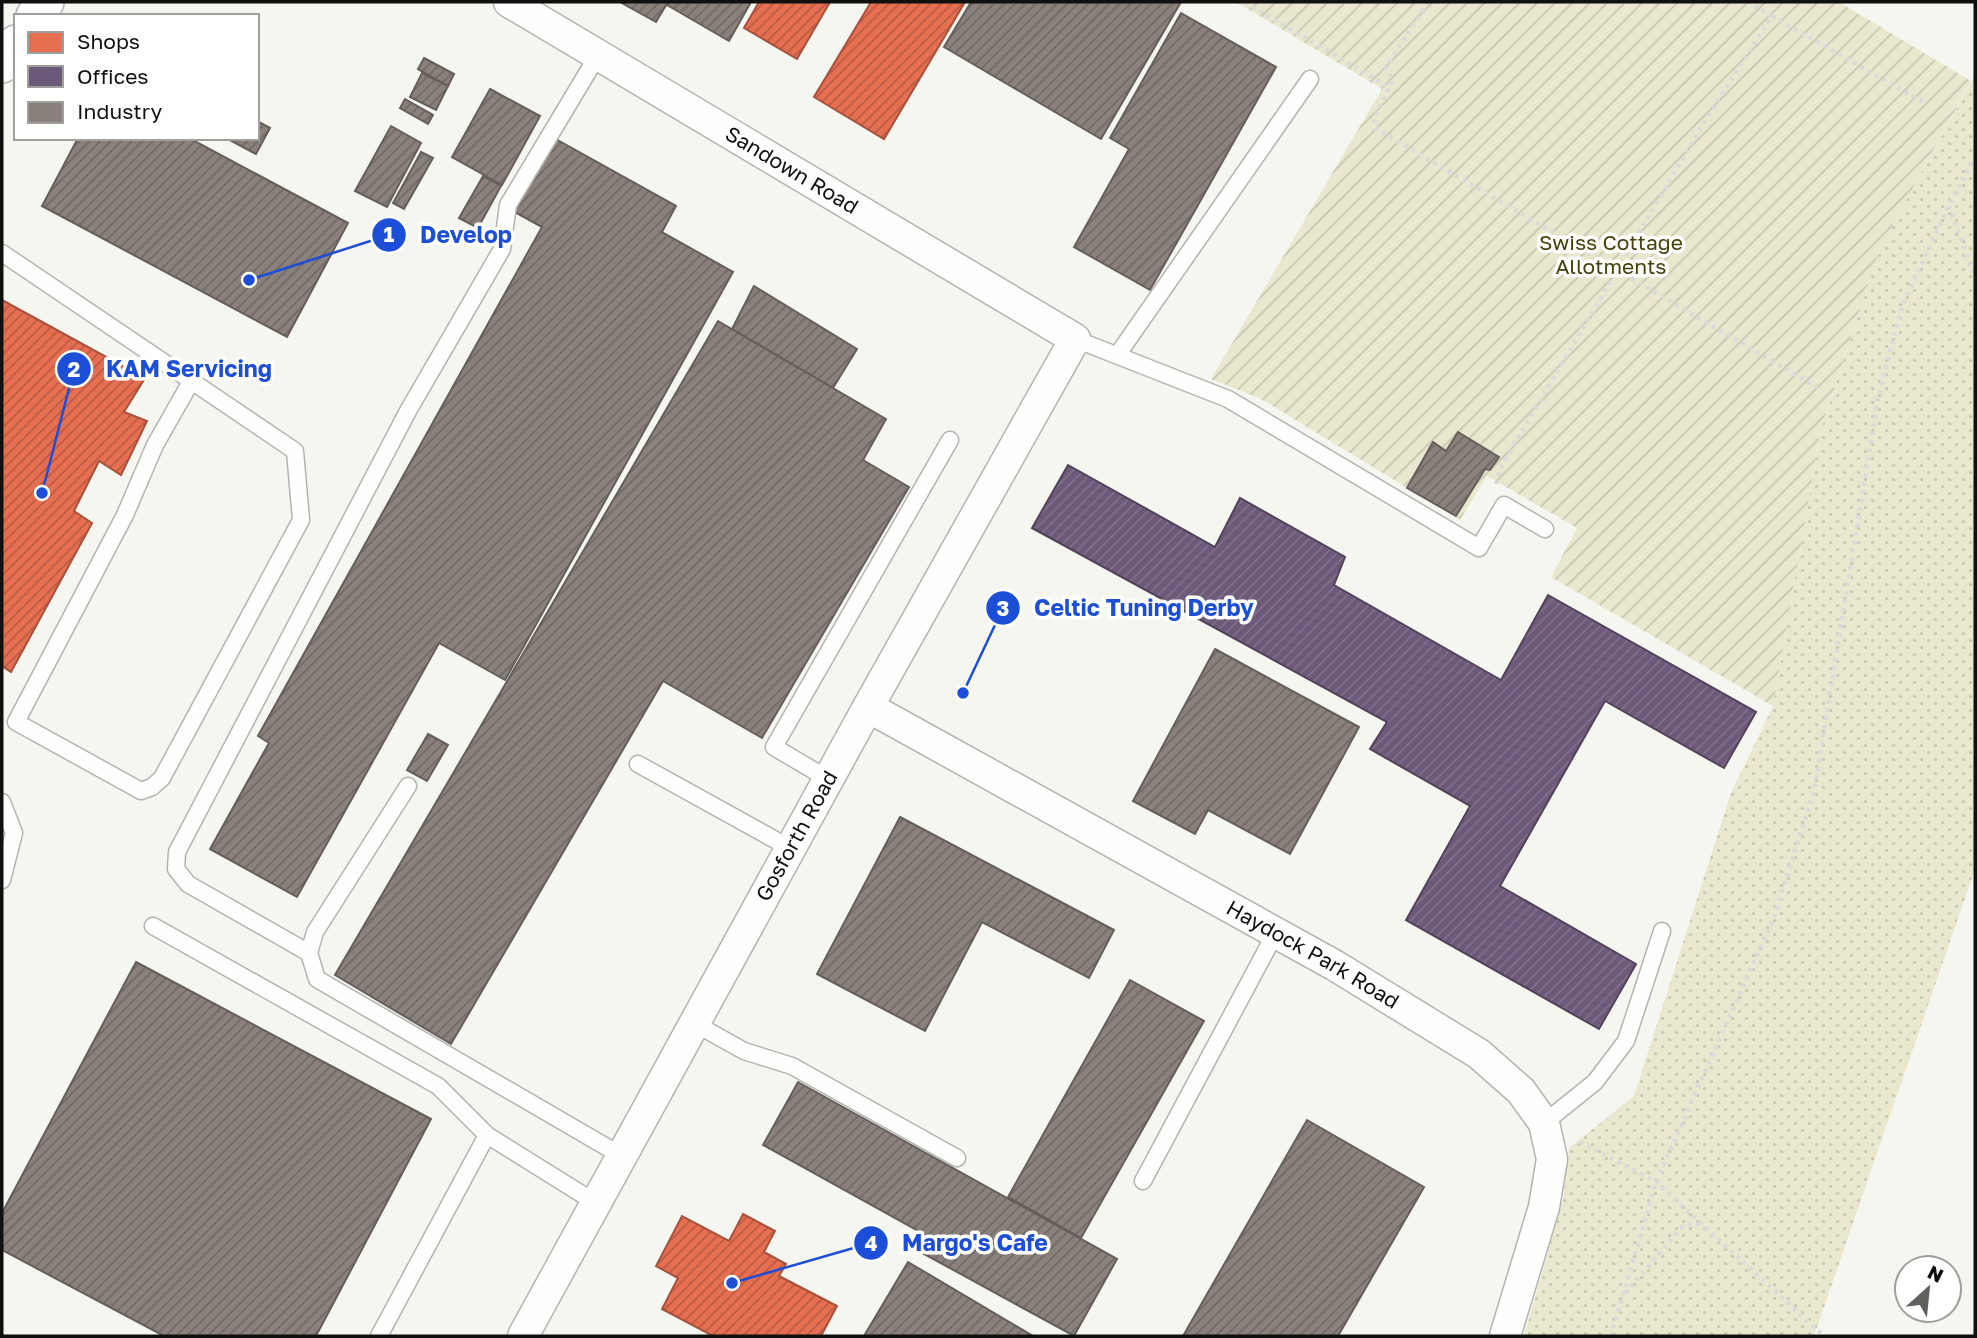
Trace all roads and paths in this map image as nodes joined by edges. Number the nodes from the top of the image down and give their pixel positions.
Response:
1 (509, 2) edge
2 (1245, 2) edge
3 (1428, 2) edge
4 (1748, 2) edge
5 (1772, 16) junction
6 (14, 47) edge
7 (598, 55) junction
8 (2, 64) edge
9 (1310, 79) dead end
10 (1389, 88) junction
11 (1923, 103) dead end
12 (1975, 157) edge
13 (1949, 205) junction
14 (2, 253) edge
15 (1616, 271) junction
16 (1975, 278) edge
17 (1075, 339) junction
18 (1118, 354) junction
19 (192, 380) junction
20 (1818, 388) dead end
21 (950, 440) dead end
22 (1504, 505) junction
23 (1545, 529) dead end
24 (868, 707) junction
25 (638, 764) dead end
26 (828, 779) junction
27 (408, 786) dead end
28 (2, 802) edge
29 (790, 848) junction
30 (2, 880) edge
31 (153, 926) dead end
32 (1662, 931) dead end
33 (1276, 932) junction
34 (309, 954) junction
35 (694, 1023) junction
36 (1544, 1123) junction
37 (486, 1135) junction
38 (622, 1156) junction
39 (957, 1158) dead end
40 (1143, 1181) dead end
41 (1656, 1182) junction
42 (596, 1203) junction
43 (1707, 1227) junction
44 (1625, 1293) junction
45 (379, 1336) edge
46 (523, 1336) edge
47 (1505, 1336) edge
48 (1611, 1336) edge
49 (1824, 1336) edge

1 - 7 street, Sandown Road
2 - 10 path
3 - 10 path
4 - 5 path
5 - 11 path
5 - 15 path
6 - 8 street
7 - 17 street, Sandown Road
7 - 34 lane
9 - 18 lane
10 - 15 path
12 - 13 path
13 - 16 path
13 - 41 path
14 - 19 lane
15 - 20 path
15 - 22 path
17 - 18 lane
17 - 24 street, Gosforth Road
18 - 22 lane
19 - 19 lane
21 - 26 lane
22 - 23 lane
24 - 26 street, Gosforth Road
24 - 33 street, Haydock Park Road
25 - 29 lane
26 - 29 street, Gosforth Road
27 - 34 lane
28 - 30 lane
29 - 35 street, Gosforth Road
31 - 37 lane
32 - 36 lane
33 - 36 street, Haydock Park Road
33 - 40 lane
34 - 38 lane
35 - 38 street, Gosforth Road
35 - 39 lane
36 - 41 path
36 - 47 street, Haydock Park Road
37 - 42 lane
37 - 45 lane
38 - 42 street, Gosforth Road
41 - 43 path
41 - 44 path
42 - 46 street, Gosforth Road
43 - 44 path
43 - 49 path
44 - 48 path

